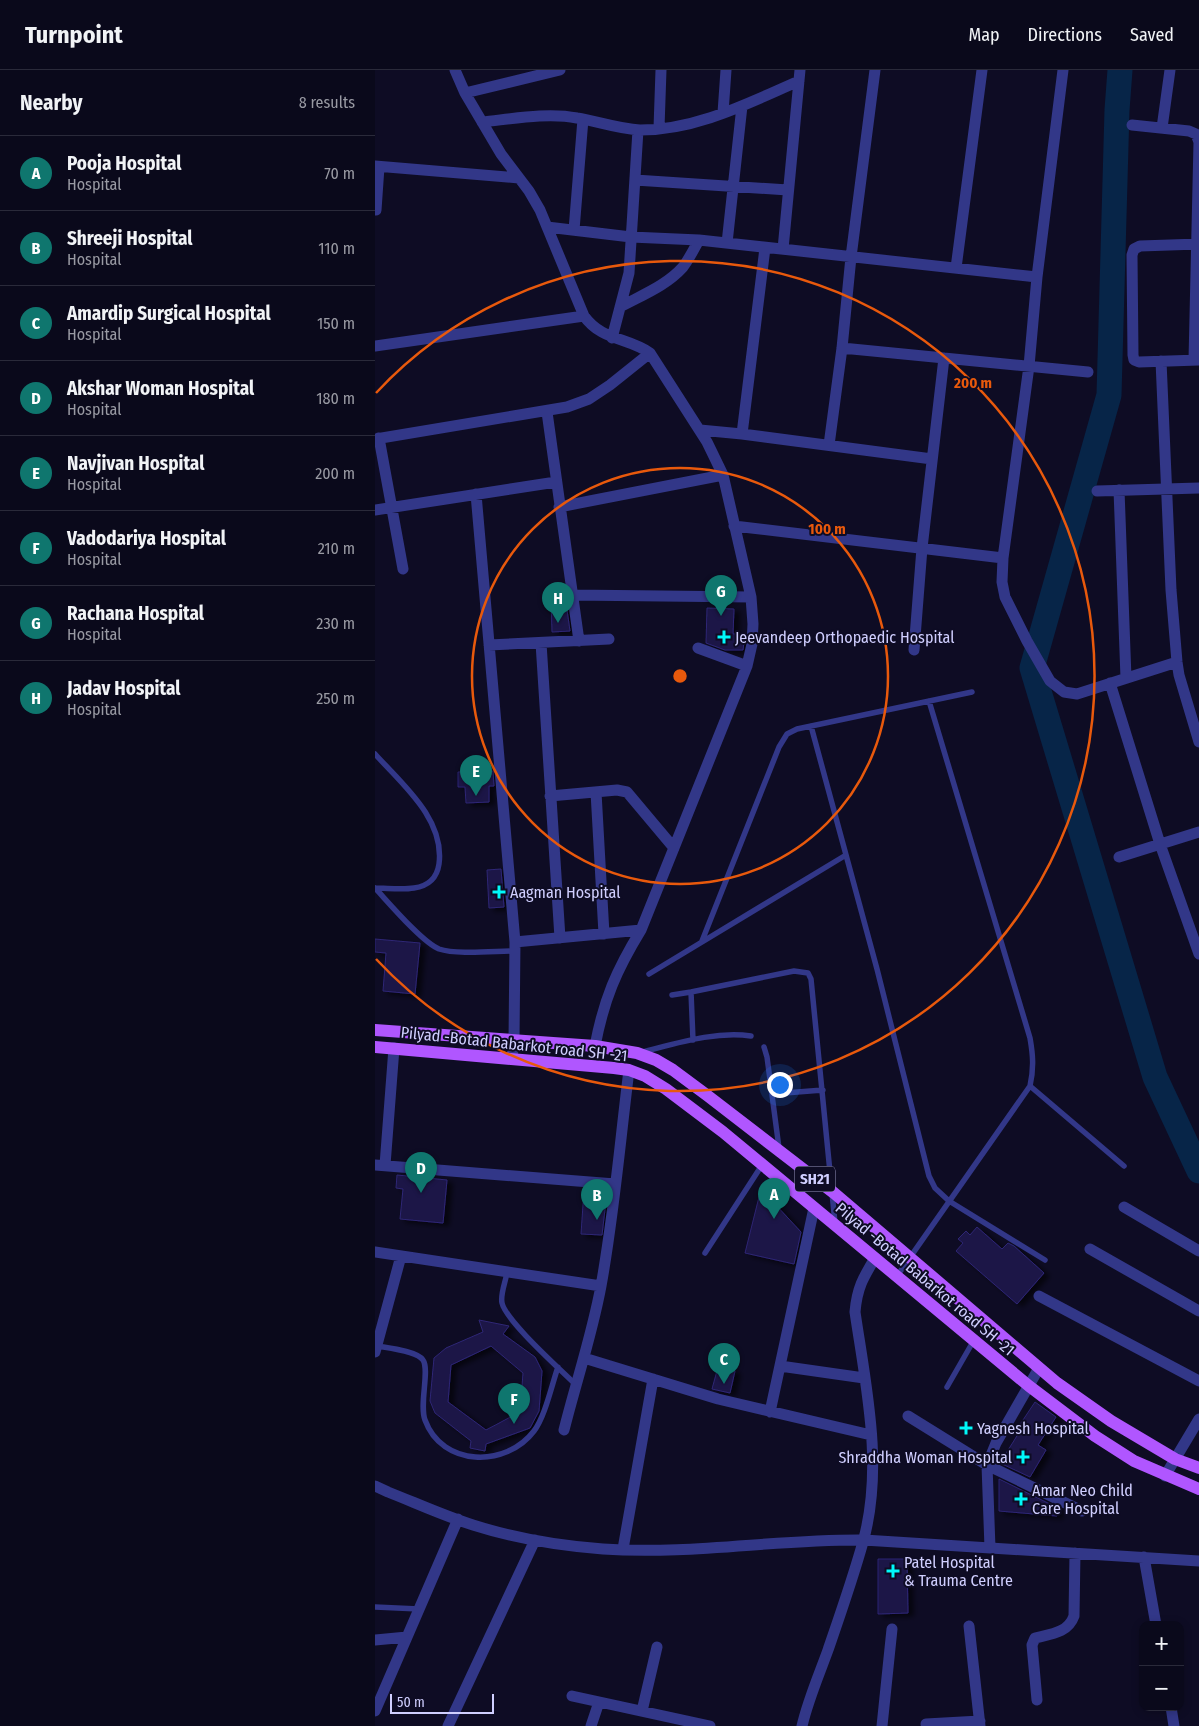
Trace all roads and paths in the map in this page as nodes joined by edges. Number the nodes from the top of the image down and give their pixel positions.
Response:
1 (455, 70) edge
2 (560, 70) edge
3 (661, 70) edge
4 (726, 70) edge
5 (875, 70) edge
6 (982, 70) edge
7 (1063, 70) edge
8 (1170, 70) edge
9 (799, 76) edge
10 (465, 93) junction
11 (742, 106) junction
12 (723, 113) junction
13 (583, 120) junction
14 (482, 122) junction
15 (1132, 124) dead end
16 (659, 128) junction
17 (1162, 128) junction
18 (638, 130) junction
19 (377, 166) edge
20 (519, 178) junction
21 (635, 180) junction
22 (733, 186) junction
23 (788, 190) junction
24 (376, 210) edge
25 (547, 227) junction
26 (574, 230) junction
27 (631, 237) junction
28 (699, 240) junction
29 (727, 244) junction
30 (1198, 244) edge
31 (765, 248) junction
32 (783, 250) junction
33 (851, 257) junction
34 (956, 268) junction
35 (1037, 277) junction
36 (620, 307) junction
37 (584, 316) junction
38 (612, 338) junction
39 (375, 346) edge
40 (842, 348) junction
41 (650, 353) junction
42 (944, 358) junction
43 (1196, 360) edge
44 (1161, 361) junction
45 (1029, 366) junction
46 (1088, 372) dead end
47 (547, 412) junction
48 (700, 430) junction
49 (742, 434) junction
50 (377, 438) edge
51 (829, 446) junction
52 (932, 460) junction
53 (723, 475) junction
54 (556, 482) junction
55 (1199, 488) edge
56 (1167, 489) junction
57 (1119, 490) junction
58 (1097, 491) dead end
59 (476, 494) junction
60 (391, 507) junction
61 (559, 507) junction
62 (375, 510) edge
63 (735, 526) junction
64 (922, 548) junction
65 (1003, 558) junction
66 (403, 569) dead end
67 (573, 595) junction
68 (751, 597) junction
69 (609, 639) dead end
70 (579, 640) junction
71 (541, 643) junction
72 (489, 645) junction
73 (698, 648) dead end
74 (914, 650) dead end
75 (1177, 662) junction
76 (747, 666) junction
77 (1126, 678) junction
78 (1110, 683) junction
79 (972, 692) dead end
80 (929, 701) junction
81 (811, 726) junction
82 (1199, 742) edge
83 (375, 754) edge
84 (596, 792) junction
85 (550, 796) junction
86 (1199, 832) edge
87 (1160, 844) junction
88 (674, 848) junction
89 (846, 855) junction
90 (1119, 857) dead end
91 (375, 888) edge
92 (641, 930) junction
93 (604, 934) junction
94 (560, 938) junction
95 (702, 941) junction
96 (515, 947) junction
97 (1199, 954) edge
98 (649, 974) dead end
99 (691, 992) junction
100 (672, 995) dead end
101 (375, 1030) edge
102 (751, 1036) dead end
103 (514, 1040) junction
104 (693, 1040) junction
105 (595, 1046) junction
106 (375, 1047) edge
107 (764, 1047) dead end
108 (395, 1048) junction
109 (637, 1053) junction
110 (512, 1059) junction
111 (629, 1070) junction
112 (1030, 1086) junction
113 (823, 1090) junction
114 (772, 1094) junction
115 (779, 1152) junction
116 (380, 1165) edge
117 (762, 1165) junction
118 (1124, 1166) dead end
119 (615, 1184) junction
120 (834, 1193) junction
121 (949, 1201) junction
122 (1124, 1207) dead end
123 (814, 1208) junction
124 (836, 1226) junction
125 (1090, 1249) dead end
126 (1199, 1251) edge
127 (375, 1252) edge
128 (705, 1253) dead end
129 (401, 1256) junction
130 (909, 1257) junction
131 (875, 1258) junction
132 (1045, 1260) dead end
133 (507, 1272) junction
134 (897, 1276) junction
135 (601, 1286) junction
136 (1039, 1296) dead end
137 (1199, 1311) edge
138 (973, 1340) junction
139 (376, 1349) edge
140 (584, 1358) junction
141 (780, 1366) junction
142 (558, 1367) junction
143 (1039, 1368) junction
144 (864, 1378) junction
145 (653, 1379) junction
146 (1199, 1381) edge
147 (575, 1384) junction
148 (1029, 1386) junction
149 (947, 1387) dead end
150 (771, 1412) junction
151 (908, 1416) dead end
152 (1199, 1419) edge
153 (564, 1430) dead end
154 (871, 1435) junction
155 (1175, 1459) junction
156 (987, 1465) junction
157 (1199, 1468) edge
158 (1165, 1476) junction
159 (375, 1486) edge
160 (1199, 1489) edge
161 (1082, 1511) dead end
162 (458, 1519) junction
163 (535, 1540) junction
164 (864, 1540) junction
165 (991, 1548) junction
166 (623, 1549) junction
167 (1075, 1553) junction
168 (1144, 1557) junction
169 (1199, 1561) edge
170 (375, 1607) edge
171 (419, 1609) junction
172 (1155, 1621) edge
173 (969, 1626) dead end
174 (892, 1629) dead end
175 (407, 1637) junction
176 (375, 1640) edge
177 (657, 1647) dead end
178 (572, 1696) dead end
179 (1037, 1700) dead end
180 (599, 1702) junction
181 (375, 1711) edge
182 (642, 1711) junction
183 (1172, 1711) edge
184 (677, 1722) edge
185 (926, 1724) dead end
186 (980, 1724) edge
187 (449, 1726) edge
188 (591, 1726) edge
189 (710, 1726) edge
190 (803, 1726) edge
191 (882, 1726) edge
192 (1174, 1726) edge

1 - 10 street
2 - 10 street
3 - 16 street
4 - 12 street
5 - 33 street
6 - 34 street
7 - 35 street
8 - 17 street
9 - 11 street
9 - 23 street
10 - 14 street
11 - 12 street
11 - 22 street
12 - 16 street
13 - 14 street
13 - 18 street
13 - 26 street
14 - 20 street
15 - 17 street
16 - 18 street
17 - 30 street
18 - 21 street
19 - 20 street
19 - 24 street
20 - 25 street
21 - 22 street
21 - 27 street
22 - 23 street
22 - 29 street
23 - 32 street
25 - 26 street
25 - 37 street
26 - 27 street
27 - 28 street
27 - 36 street
28 - 29 street
28 - 36 street
29 - 31 street
30 - 43 street
30 - 44 street
31 - 32 street
31 - 49 street
32 - 33 street
33 - 34 street
33 - 40 street
34 - 35 street
35 - 45 street
36 - 38 street
37 - 38 street
37 - 39 street
38 - 41 street
40 - 42 street
40 - 51 street
41 - 47 street
41 - 48 street
42 - 45 street
42 - 52 street
43 - 44 street
44 - 56 street
45 - 46 street
45 - 65 street
47 - 50 street
47 - 54 street
48 - 49 street
48 - 53 street
49 - 51 street
50 - 60 street
51 - 52 street
52 - 64 street
53 - 61 street
53 - 63 street
54 - 59 street
54 - 61 street
55 - 56 street
56 - 57 street
56 - 75 street
57 - 58 street
57 - 77 street
59 - 60 street
59 - 72 street
60 - 62 street
60 - 66 street
61 - 67 street
63 - 64 street
63 - 68 street
64 - 65 street
64 - 74 street
65 - 78 street
67 - 68 street
67 - 70 street
68 - 76 street
69 - 70 street
70 - 71 street
71 - 72 street
71 - 85 street
72 - 96 street
73 - 76 street
75 - 77 street
75 - 82 street
76 - 88 street
77 - 78 street
78 - 87 street
79 - 80 lane
80 - 81 lane
80 - 112 lane
81 - 89 lane
81 - 95 lane
83 - 91 lane
84 - 85 street
84 - 88 street
84 - 93 street
85 - 94 street
86 - 87 street
87 - 90 street
87 - 97 street
88 - 92 street
89 - 95 lane
89 - 121 lane
91 - 96 lane
92 - 93 street
92 - 105 street
93 - 94 street
94 - 96 street
95 - 98 lane
96 - 103 street
99 - 100 lane
99 - 104 lane
99 - 113 lane
101 - 103 main road, Pilyad -Botad Babarkot road SH -21 / SH21
102 - 104 lane
103 - 105 main road, Pilyad -Botad Babarkot road SH -21 / SH21
103 - 110 street
104 - 109 lane
105 - 109 main road, Pilyad -Botad Babarkot road SH -21 / SH21
106 - 108 main road, Pilyad -Botad Babarkot road SH -21 / SH21
107 - 114 lane
108 - 110 main road, Pilyad -Botad Babarkot road SH -21 / SH21
108 - 116 street
109 - 115 main road, Pilyad -Botad Babarkot road SH -21 / SH21
110 - 111 main road, Pilyad -Botad Babarkot road SH -21 / SH21
111 - 117 main road, Pilyad -Botad Babarkot road SH -21 / SH21
111 - 119 street
112 - 118 lane
112 - 121 lane
113 - 114 lane
113 - 120 lane
114 - 115 lane
115 - 120 main road, Pilyad -Botad Babarkot road SH -21 / SH21
116 - 119 street
117 - 123 main road, Pilyad -Botad Babarkot road SH -21 / SH21
117 - 128 lane
119 - 135 street
120 - 124 lane
120 - 130 main road, Pilyad -Botad Babarkot road SH -21 / SH21
121 - 130 lane
121 - 132 lane
122 - 126 street
123 - 124 main road, Pilyad -Botad Babarkot road SH -21 / SH21
123 - 141 street
124 - 131 main road, Pilyad -Botad Babarkot road SH -21 / SH21
125 - 137 street
127 - 129 street
129 - 133 street
129 - 139 street
130 - 134 lane
130 - 143 main road, Pilyad -Botad Babarkot road SH -21 / SH21
131 - 134 main road, Pilyad -Botad Babarkot road SH -21 / SH21
131 - 144 street
133 - 135 street
133 - 142 lane
134 - 138 main road, Pilyad -Botad Babarkot road SH -21 / SH21
135 - 140 street
136 - 146 street
138 - 148 main road, Pilyad -Botad Babarkot road SH -21 / SH21
138 - 149 lane
139 - 142 lane
140 - 145 street
140 - 147 street
141 - 144 street
141 - 150 street
142 - 147 lane
143 - 148 street
143 - 155 main road, Pilyad -Botad Babarkot road SH -21 / SH21
144 - 154 street
145 - 150 street
145 - 166 street
147 - 153 street
148 - 156 street
148 - 158 main road, Pilyad -Botad Babarkot road SH -21 / SH21
150 - 154 street
151 - 156 street
152 - 155 street
154 - 164 street
155 - 157 main road, Pilyad -Botad Babarkot road SH -21 / SH21
155 - 158 street
156 - 161 street
156 - 165 street
158 - 160 main road, Pilyad -Botad Babarkot road SH -21 / SH21
159 - 162 street
162 - 163 street
162 - 171 street
163 - 166 street
163 - 187 street
164 - 165 street
164 - 166 street
164 - 190 street
165 - 167 street
167 - 168 street
167 - 179 street
168 - 169 street
168 - 172 street
170 - 171 lane
171 - 175 street
173 - 186 street
174 - 191 street
175 - 176 street
175 - 181 street
177 - 182 street
178 - 180 street
180 - 182 street
180 - 188 street
182 - 184 street
183 - 192 street
184 - 189 street
185 - 186 street

